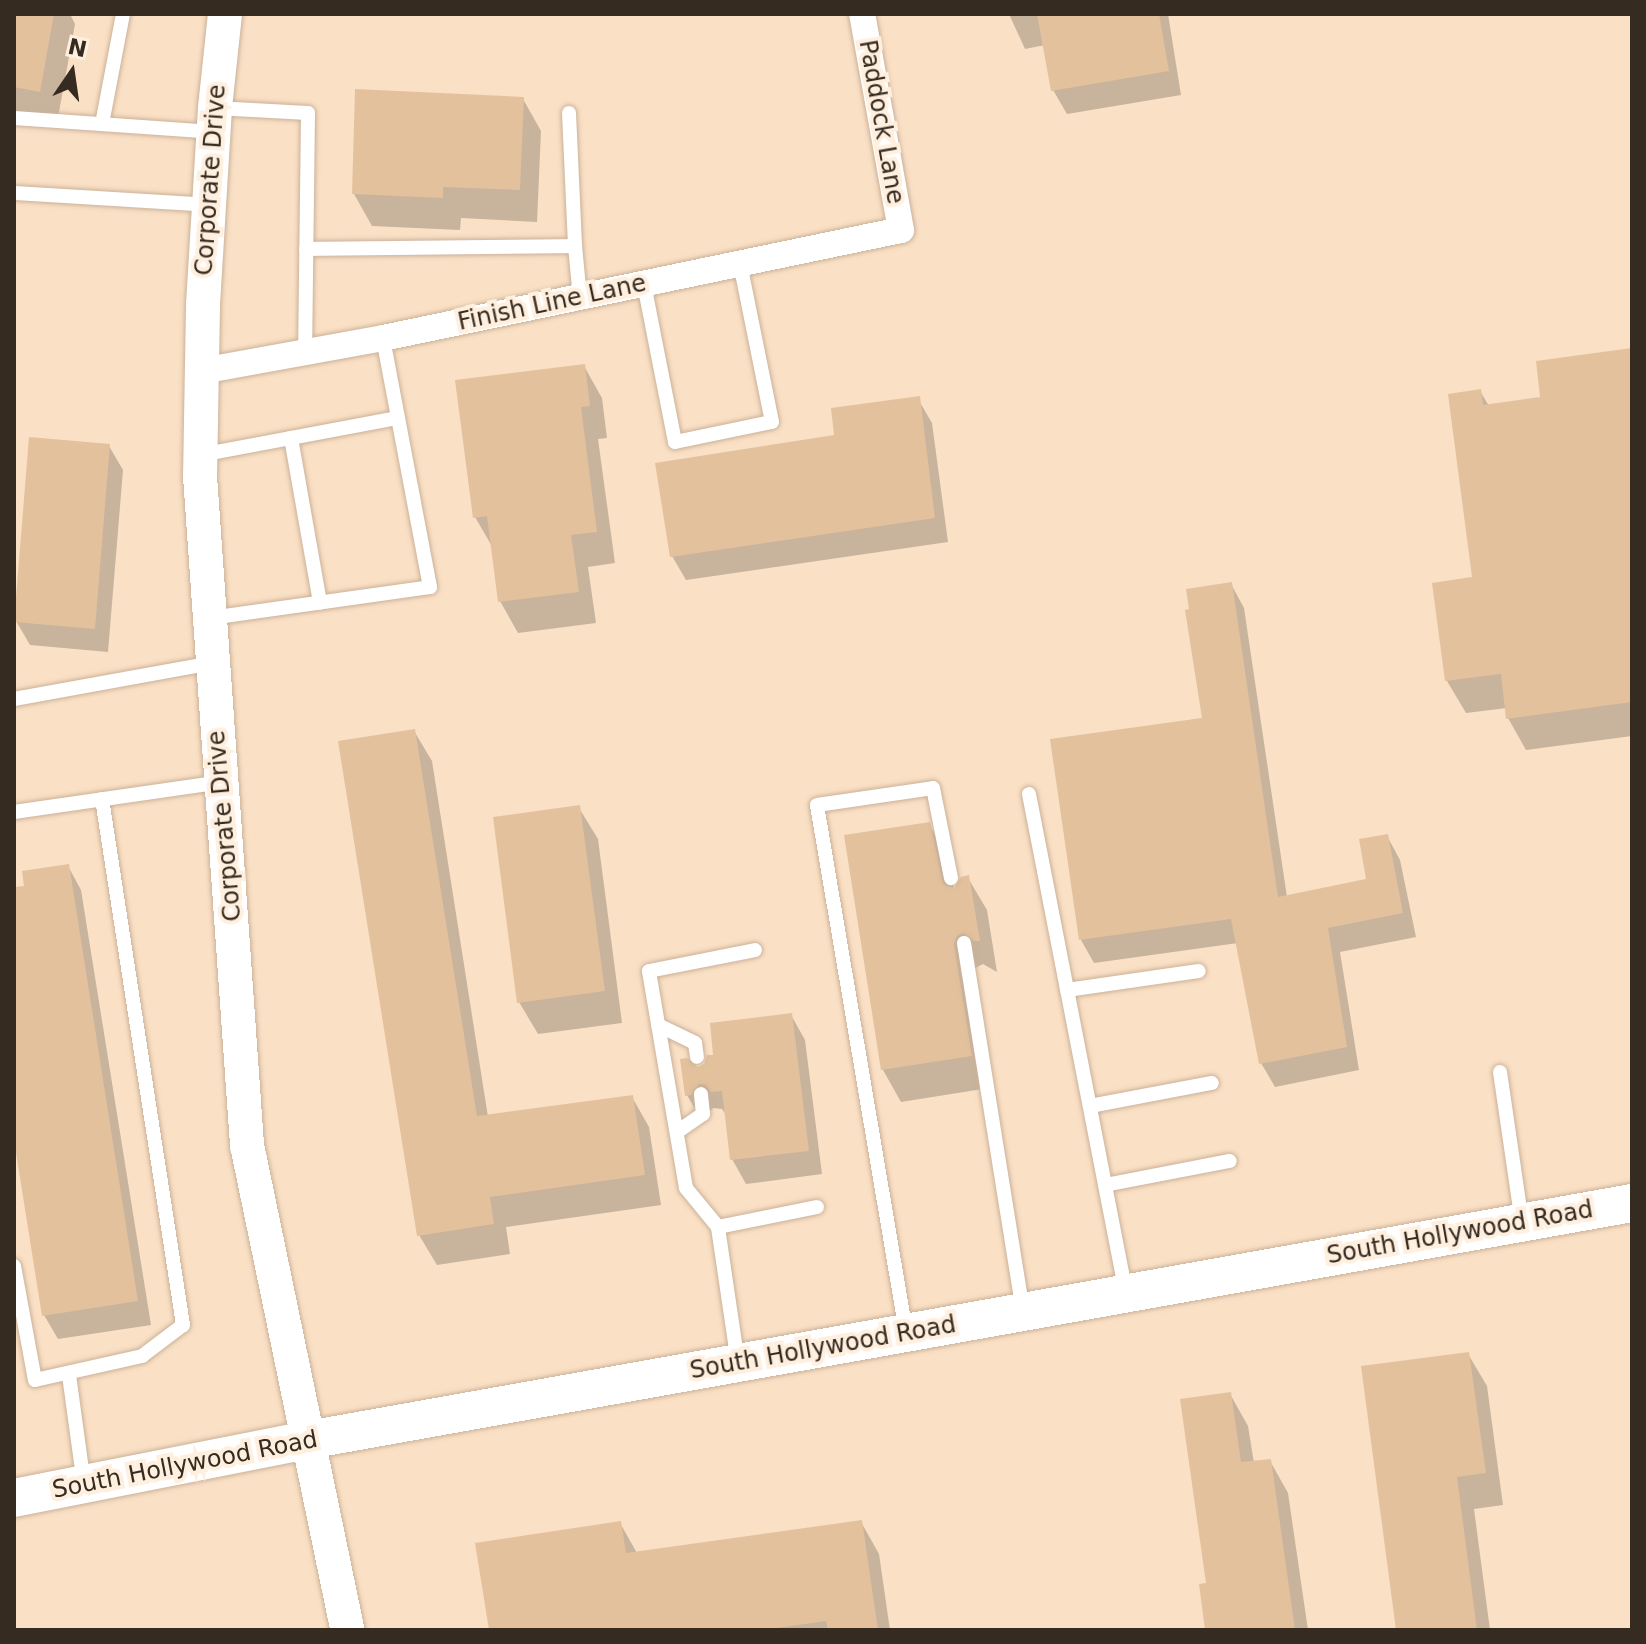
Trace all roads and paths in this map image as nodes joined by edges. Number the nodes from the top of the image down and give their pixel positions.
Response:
1 (123, 14) edge
2 (225, 14) edge
3 (862, 14) edge
4 (569, 113) dead end
5 (14, 118) edge
6 (214, 120) junction
7 (102, 124) junction
8 (14, 193) edge
9 (209, 205) junction
10 (901, 230) joint
11 (575, 246) junction
12 (306, 249) junction
13 (740, 264) junction
14 (644, 284) junction
15 (580, 298) junction
16 (383, 338) junction
17 (305, 350) junction
18 (202, 371) junction
19 (398, 418) junction
20 (291, 438) junction
21 (200, 455) junction
22 (320, 602) junction
23 (209, 618) junction
24 (212, 663) junction
25 (14, 699) edge
26 (222, 782) junction
27 (1029, 794) dead end
28 (102, 799) junction
29 (14, 812) edge
30 (951, 878) dead end
31 (964, 943) dead end
32 (755, 950) dead end
33 (1199, 971) dead end
34 (1067, 990) junction
35 (658, 1025) junction
36 (697, 1057) dead end
37 (1500, 1072) dead end
38 (1212, 1083) dead end
39 (701, 1094) dead end
40 (1090, 1106) junction
41 (677, 1132) junction
42 (1230, 1161) dead end
43 (1105, 1185) junction
44 (1632, 1203) edge
45 (817, 1207) dead end
46 (1522, 1222) junction
47 (718, 1227) junction
48 (14, 1266) edge
49 (1127, 1293) junction
50 (1023, 1312) junction
51 (906, 1333) junction
52 (738, 1363) junction
53 (69, 1375) junction
54 (308, 1440) junction
55 (85, 1484) junction
56 (14, 1498) edge
57 (347, 1630) edge

1 - 7 lane
2 - 6 street, Corporate Drive
3 - 10 street, Paddock Lane
4 - 11 lane
5 - 7 lane
6 - 7 lane
6 - 9 street, Corporate Drive
6 - 12 lane
8 - 9 lane
9 - 18 street, Corporate Drive
10 - 13 street, Finish Line Lane
11 - 12 lane
11 - 15 lane
12 - 17 lane
13 - 14 street, Finish Line Lane
13 - 14 lane
14 - 15 street, Finish Line Lane
15 - 16 street, Finish Line Lane
16 - 17 street, Finish Line Lane
16 - 19 lane
17 - 18 street, Finish Line Lane
18 - 21 street, Corporate Drive
19 - 20 lane
19 - 22 lane
20 - 21 lane
20 - 22 lane
21 - 23 street, Corporate Drive
22 - 23 lane
23 - 24 street, Corporate Drive
24 - 25 lane
24 - 26 street, Corporate Drive
26 - 28 lane
26 - 54 street, Corporate Drive
27 - 34 lane
28 - 29 lane
28 - 53 lane
30 - 51 lane
31 - 50 lane
32 - 35 lane
33 - 34 lane
34 - 40 lane
35 - 36 lane
35 - 41 lane
37 - 46 lane
38 - 40 lane
39 - 41 lane
40 - 43 lane
41 - 47 lane
42 - 43 lane
43 - 49 lane
44 - 46 main road, South Hollywood Road
45 - 47 lane
46 - 49 main road, South Hollywood Road
47 - 52 lane
48 - 53 lane
49 - 50 main road, South Hollywood Road
50 - 51 main road, South Hollywood Road
51 - 52 main road, South Hollywood Road
52 - 54 main road, South Hollywood Road
53 - 55 lane
54 - 55 main road, South Hollywood Road
54 - 57 street, Corporate Drive
55 - 56 main road, South Hollywood Road

